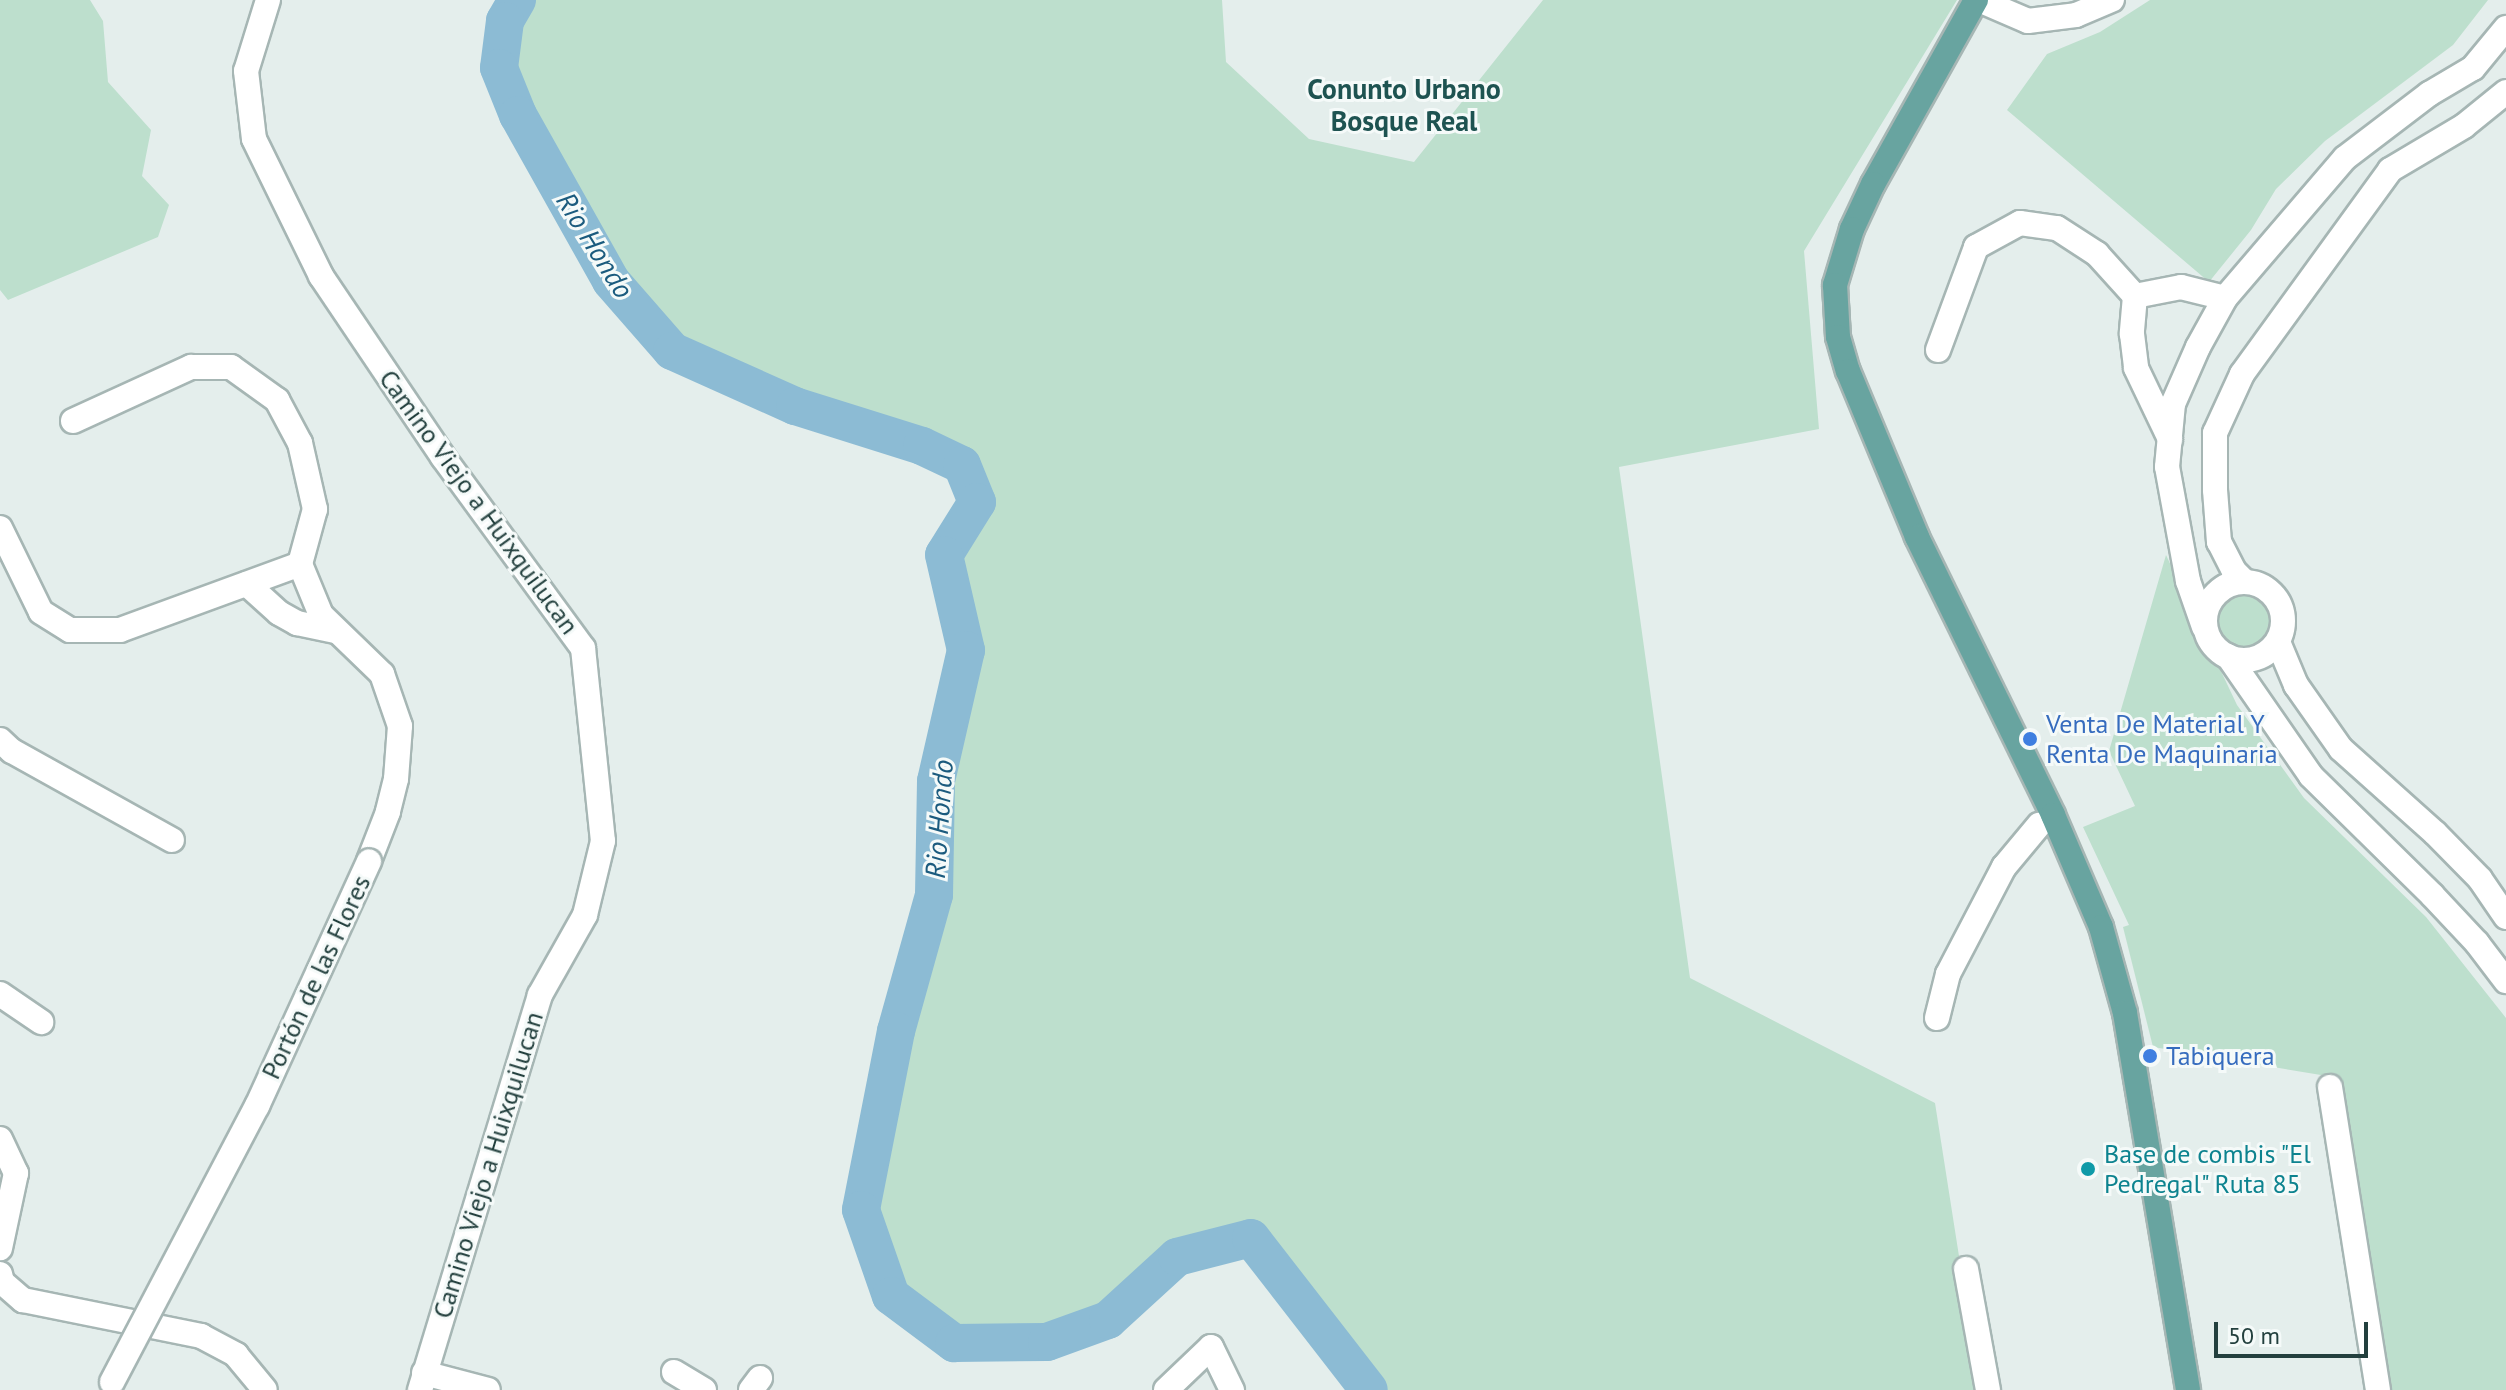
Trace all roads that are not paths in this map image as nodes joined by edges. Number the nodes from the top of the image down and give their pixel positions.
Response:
1 (268, 0) edge
2 (1978, 0) edge
3 (2112, 0) edge
4 (2506, 28) edge
5 (2506, 92) edge
6 (2135, 296) junction
7 (2225, 298) junction
8 (1938, 350) dead end
9 (73, 421) dead end
10 (2170, 439) junction
11 (0, 528) edge
12 (300, 564) junction
13 (2245, 582) junction
14 (247, 584) junction
15 (2204, 627) junction
16 (335, 631) junction
17 (2278, 642) junction
18 (2228, 656) junction
19 (0, 740) edge
20 (2039, 825) dead end
21 (172, 840) dead end
22 (2506, 917) edge
23 (2506, 981) edge
24 (0, 994) edge
25 (1937, 1018) dead end
26 (41, 1022) dead end
27 (2330, 1087) dead end
28 (0, 1139) edge
29 (0, 1248) edge
30 (1966, 1269) dead end
31 (0, 1274) edge
32 (674, 1372) dead end
33 (422, 1382) edge
34 (110, 1386) edge
35 (265, 1390) edge
36 (488, 1390) edge
37 (704, 1390) edge
38 (1166, 1390) edge
39 (1232, 1390) edge
40 (1988, 1390) edge
41 (2188, 1390) edge
42 (2378, 1390) edge

1 - 33 street, Camino Viejo a Huixquilucan
2 - 3 street
2 - 41 main road
4 - 7 street
5 - 13 street
6 - 7 street
6 - 8 street
6 - 10 street
7 - 10 street
9 - 12 street
10 - 15 street
11 - 14 street
12 - 14 street
12 - 16 street, Portón de las Flores
13 - 15 street
13 - 17 street
14 - 16 street
15 - 18 street
16 - 34 street, Portón de las Flores, bridge
17 - 18 street
17 - 22 street
18 - 23 street
19 - 21 street
20 - 25 street
24 - 26 street
27 - 42 street
28 - 29 street
30 - 40 street
31 - 35 street
32 - 37 street
33 - 36 street
38 - 39 street

